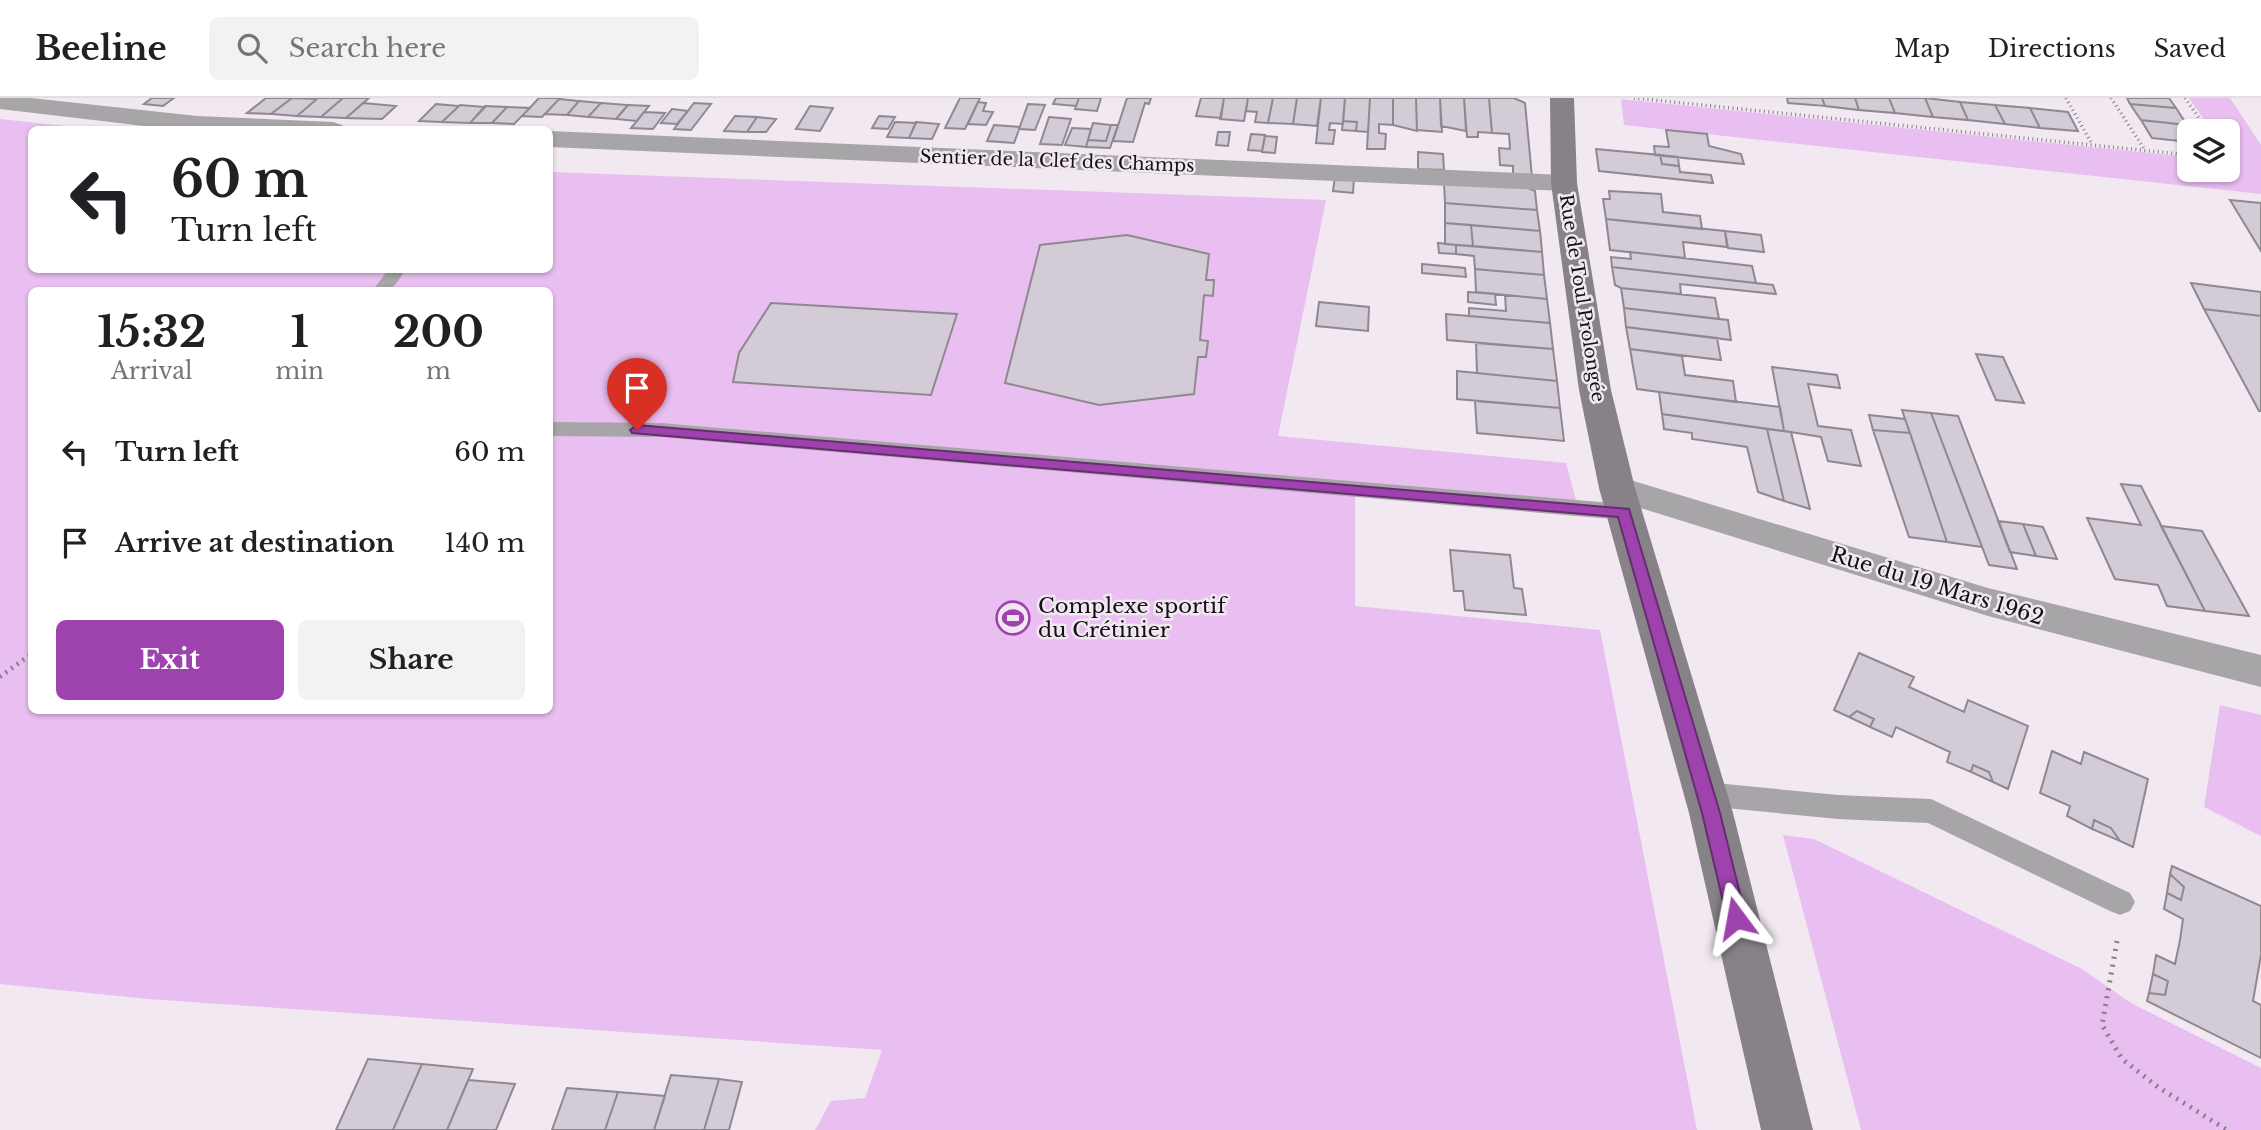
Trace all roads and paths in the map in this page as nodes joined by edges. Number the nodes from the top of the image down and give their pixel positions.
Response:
1 (1634, 98) edge
2 (2066, 98) edge
3 (2111, 98) edge
4 (2185, 98) edge
5 (0, 102) edge
6 (1561, 102) edge
7 (2200, 119) edge
8 (242, 126) edge
9 (553, 139) edge
10 (2092, 145) junction
11 (2145, 150) junction
12 (2177, 154) edge
13 (1564, 183) junction
14 (553, 429) edge
15 (1620, 500) junction
16 (28, 656) edge
17 (2261, 671) edge
18 (0, 677) edge
19 (1705, 794) junction
20 (2120, 902) joint
21 (1787, 1130) edge
22 (2227, 1130) edge

1 - 10 path
2 - 10 path
3 - 11 path
4 - 7 path
5 - 8 street
6 - 13 street, Rue de Toul Prolongée
9 - 13 street, Sentier de la Clef des Champs
10 - 11 path
11 - 12 path
13 - 15 street, Rue de Toul Prolongée
14 - 15 lane
15 - 17 street, Rue du 19 Mars 1962
15 - 19 street, Rue de Toul Prolongée
16 - 18 path
19 - 20 lane
19 - 21 street, Rue de Toul Prolongée
20 - 22 path

